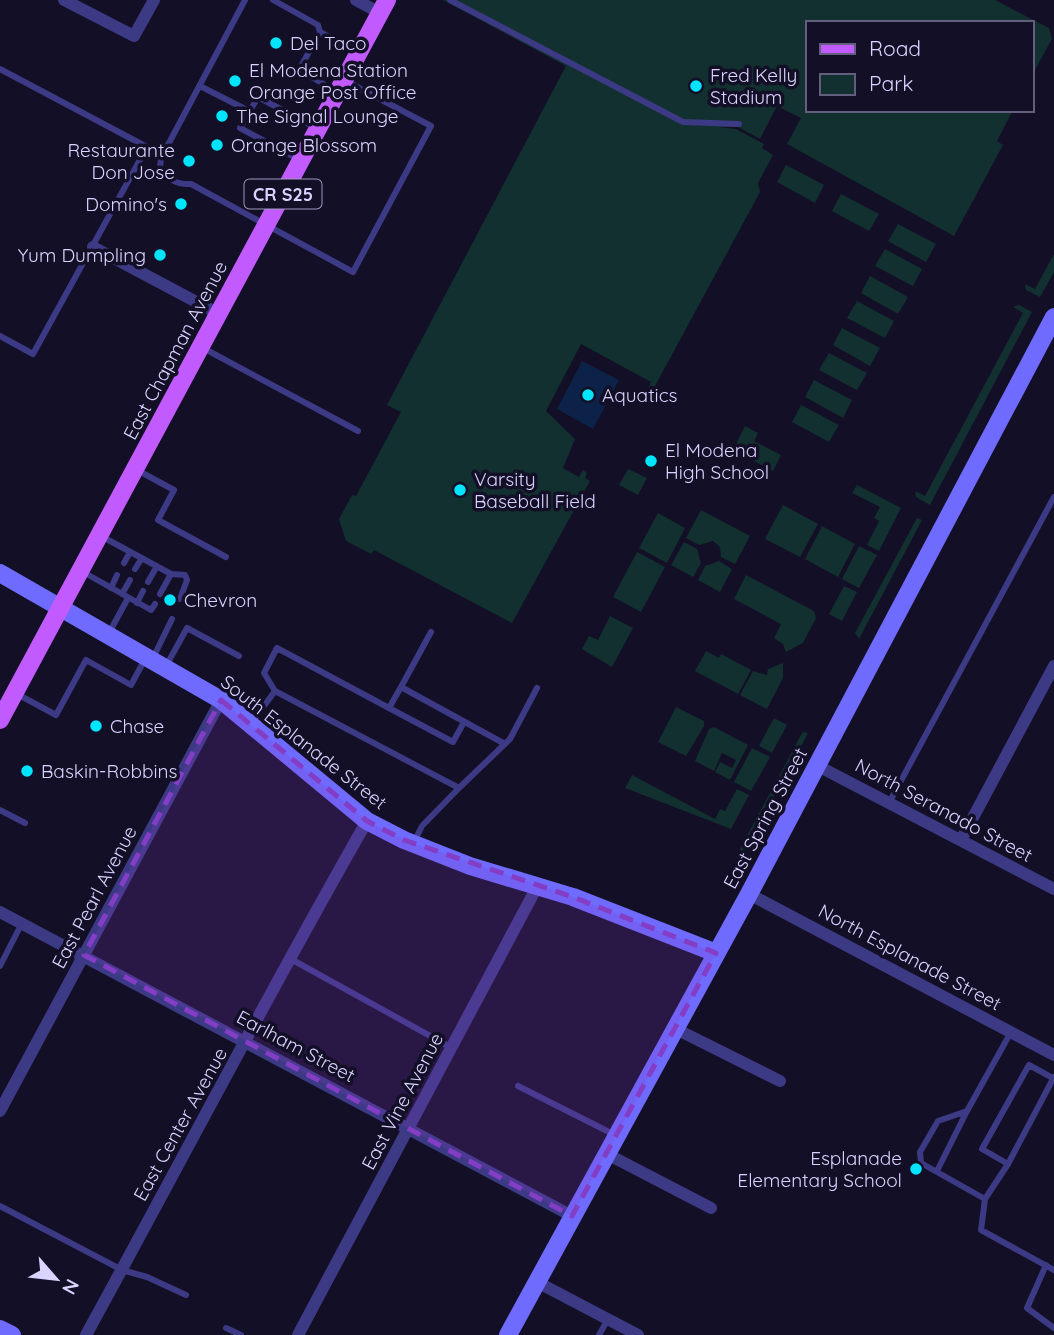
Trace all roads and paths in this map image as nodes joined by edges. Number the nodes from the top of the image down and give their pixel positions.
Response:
1 (64, 0) edge
2 (154, 0) edge
3 (245, 0) edge
4 (273, 0) edge
5 (356, 0) edge
6 (450, 0) edge
7 (384, 6) edge
8 (320, 32) junction
9 (359, 53) junction
10 (0, 69) edge
11 (200, 86) junction
12 (341, 86) junction
13 (250, 111) junction
14 (739, 124) dead end
15 (318, 129) junction
16 (301, 160) junction
17 (267, 224) junction
18 (93, 247) junction
19 (219, 314) junction
20 (1054, 317) edge
21 (0, 336) edge
22 (201, 347) junction
23 (358, 431) dead end
24 (135, 469) junction
25 (1054, 497) edge
26 (100, 535) junction
27 (130, 552) junction
28 (226, 557) dead end
29 (142, 558) junction
30 (124, 563) dead end
31 (157, 566) junction
32 (135, 569) dead end
33 (80, 571) junction
34 (0, 573) edge
35 (171, 574) junction
36 (117, 575) dead end
37 (130, 580) dead end
38 (148, 582) dead end
39 (111, 588) junction
40 (143, 591) dead end
41 (160, 594) dead end
42 (125, 596) junction
43 (180, 599) dead end
44 (137, 603) junction
45 (155, 604) dead end
46 (61, 606) junction
47 (172, 619) dead end
48 (431, 632) dead end
49 (108, 634) junction
50 (239, 656) dead end
51 (155, 660) junction
52 (1054, 666) edge
53 (401, 687) junction
54 (537, 688) dead end
55 (275, 691) junction
56 (15, 693) junction
57 (222, 700) junction
58 (389, 708) junction
59 (0, 720) edge
60 (464, 722) junction
61 (251, 724) junction
62 (505, 744) junction
63 (816, 765) junction
64 (459, 788) junction
65 (889, 803) junction
66 (0, 810) edge
67 (367, 821) junction
68 (25, 823) dead end
69 (961, 841) junction
70 (413, 844) junction
71 (538, 886) junction
72 (1054, 889) edge
73 (749, 894) junction
74 (0, 912) edge
75 (22, 923) junction
76 (716, 953) junction
77 (84, 955) junction
78 (289, 958) junction
79 (0, 966) edge
80 (674, 1028) junction
81 (1011, 1032) junction
82 (246, 1042) junction
83 (452, 1048) junction
84 (1054, 1055) edge
85 (1054, 1077) edge
86 (780, 1081) dead end
87 (518, 1086) dead end
88 (0, 1111) edge
89 (967, 1111) junction
90 (409, 1129) junction
91 (617, 1136) junction
92 (607, 1154) junction
93 (1008, 1164) junction
94 (937, 1171) junction
95 (985, 1199) junction
96 (0, 1206) edge
97 (711, 1208) dead end
98 (572, 1216) junction
99 (1046, 1265) junction
100 (1054, 1269) edge
101 (122, 1270) junction
102 (537, 1282) junction
103 (186, 1295) dead end
104 (608, 1319) junction
105 (226, 1328) dead end
106 (1054, 1328) edge
107 (0, 1329) edge
108 (12, 1335) edge
109 (86, 1335) edge
110 (241, 1335) edge
111 (298, 1335) edge
112 (508, 1335) edge
113 (599, 1335) edge
114 (638, 1335) edge

1 - 2 street
3 - 11 lane
4 - 8 lane
5 - 7 street
6 - 14 lane
7 - 9 main road, East Chapman Avenue / CR S25
8 - 9 lane
8 - 12 lane
9 - 12 main road, East Chapman Avenue / CR S25
10 - 18 lane
11 - 13 lane
11 - 17 lane
12 - 15 main road, East Chapman Avenue / CR S25
12 - 17 lane
13 - 15 lane
13 - 16 lane
15 - 16 main road, East Chapman Avenue / CR S25
16 - 17 main road, East Chapman Avenue / CR S25
17 - 19 main road, East Chapman Avenue / CR S25
18 - 19 street
18 - 21 lane
19 - 22 main road, East Chapman Avenue / CR S25
20 - 63 street, East Spring Street
22 - 23 lane
22 - 24 main road, East Chapman Avenue / CR S25
24 - 26 main road, East Chapman Avenue / CR S25
24 - 28 lane
25 - 65 lane
26 - 27 lane
26 - 33 main road, East Chapman Avenue / CR S25
27 - 29 lane
27 - 30 lane
29 - 31 lane
29 - 32 lane
31 - 35 lane
31 - 38 lane
33 - 39 lane
33 - 46 main road, East Chapman Avenue / CR S25
34 - 46 street, South Esplanade Street
35 - 41 lane
35 - 43 lane
36 - 39 lane
37 - 42 lane
39 - 42 lane
40 - 44 lane
42 - 44 lane
42 - 49 lane
44 - 45 lane
46 - 49 street, South Esplanade Street
46 - 56 main road, East Chapman Avenue / CR S25
47 - 51 lane
48 - 53 lane
49 - 51 street, South Esplanade Street
50 - 51 lane
51 - 56 lane
51 - 57 street, South Esplanade Street
52 - 69 street
53 - 58 lane
53 - 60 lane
54 - 62 lane
55 - 58 lane
55 - 61 lane
55 - 64 lane
56 - 59 main road, East Chapman Avenue / CR S25
57 - 61 street, South Esplanade Street
57 - 77 street, East Pearl Avenue
58 - 60 lane
60 - 62 lane
61 - 67 street, South Esplanade Street
62 - 64 lane
63 - 65 street, North Seranado Street
63 - 73 street, East Spring Street
64 - 70 lane
65 - 69 street, North Seranado Street
66 - 68 lane
67 - 70 street, South Esplanade Street
67 - 78 street, East Center Avenue
69 - 72 street, North Seranado Street
70 - 71 street, South Esplanade Street
71 - 76 street, South Esplanade Street
71 - 83 street, East Vine Avenue
73 - 76 street, East Spring Street
73 - 81 street, North Esplanade Street
74 - 75 street, Earlham Street
75 - 77 street, Earlham Street
75 - 79 lane
76 - 80 street, East Spring Street
77 - 82 street, Earlham Street
77 - 88 street, East Pearl Avenue
78 - 82 street, East Center Avenue
78 - 83 lane
80 - 86 street
80 - 91 street, East Spring Street
81 - 84 street, North Esplanade Street
81 - 89 lane
82 - 90 street, Earlham Street
82 - 101 street, East Center Avenue
83 - 90 street, East Vine Avenue
85 - 93 lane
85 - 93 lane
87 - 91 lane
89 - 94 lane
89 - 94 lane
90 - 98 street, Earlham Street
90 - 111 street, East Vine Avenue
91 - 92 street, East Spring Street
92 - 97 street
92 - 98 street, East Spring Street
93 - 95 lane
94 - 95 lane
95 - 99 lane
96 - 101 lane
98 - 102 street, East Spring Street
99 - 100 lane
99 - 106 lane
101 - 103 lane
101 - 109 street, East Center Avenue
102 - 104 street
102 - 112 street, East Spring Street
104 - 113 lane
104 - 114 street
105 - 110 lane
107 - 108 street

